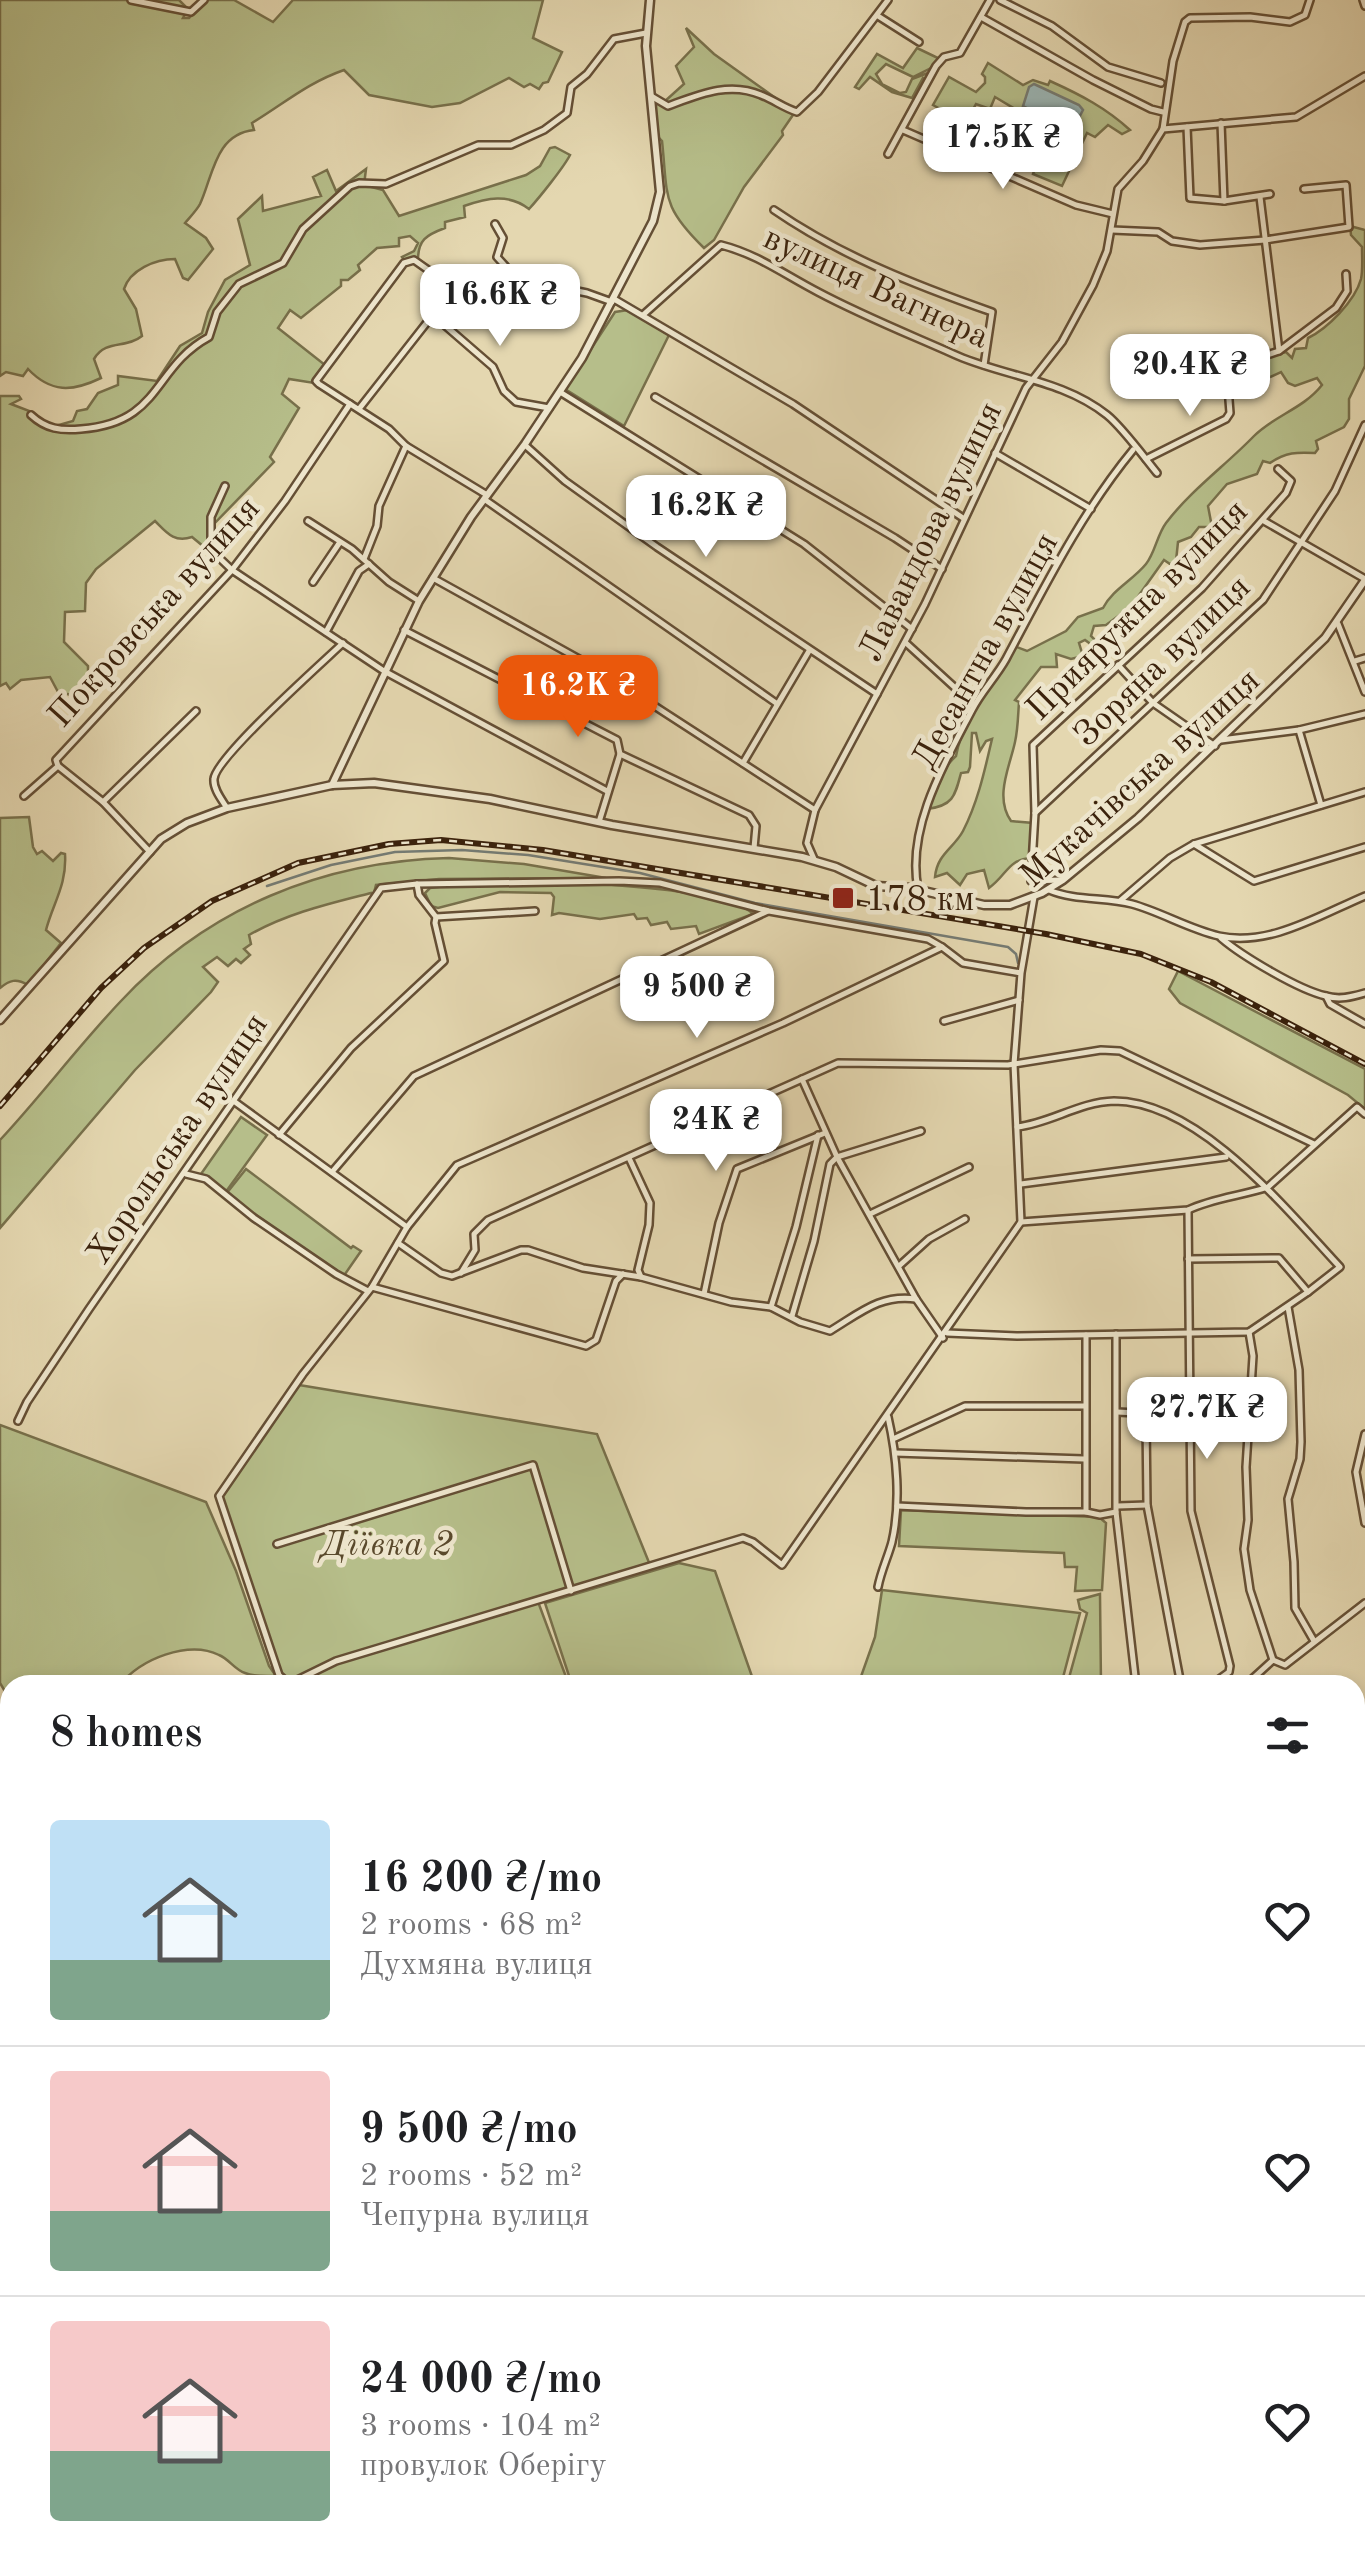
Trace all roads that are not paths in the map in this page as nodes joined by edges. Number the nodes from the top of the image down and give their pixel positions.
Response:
1 (132, 0) edge
2 (204, 0) edge
3 (650, 0) edge
4 (888, 0) edge
5 (990, 0) edge
6 (1000, 0) edge
7 (1310, 0) edge
8 (878, 16) junction
9 (981, 17) junction
10 (646, 33) junction
11 (919, 42) dead end
12 (1365, 76) edge
13 (1161, 83) dead end
14 (651, 96) junction
15 (1163, 112) junction
16 (1221, 122) junction
17 (1187, 126) junction
18 (1162, 129) junction
19 (903, 130) junction
20 (888, 154) dead end
21 (1304, 189) dead end
22 (1270, 194) dead end
23 (1260, 196) junction
24 (1224, 201) junction
25 (774, 210) dead end
26 (1114, 214) junction
27 (495, 224) dead end
28 (1112, 230) junction
29 (1265, 240) junction
30 (1346, 274) dead end
31 (613, 300) junction
32 (434, 315) junction
33 (642, 315) junction
34 (1279, 351) junction
35 (984, 365) junction
36 (1227, 374) junction
37 (1035, 378) junction
38 (560, 392) junction
39 (1157, 392) dead end
40 (655, 397) dead end
41 (350, 404) junction
42 (550, 408) junction
43 (359, 409) junction
44 (31, 415) dead end
45 (1365, 425) edge
46 (525, 444) junction
47 (406, 446) junction
48 (1134, 449) junction
49 (994, 453) junction
50 (1146, 460) junction
51 (1278, 469) dead end
52 (1158, 473) dead end
53 (226, 486) dead end
54 (485, 497) junction
55 (1091, 510) junction
56 (964, 518) junction
57 (308, 521) dead end
58 (1263, 521) junction
59 (340, 542) junction
60 (1301, 544) junction
61 (367, 561) junction
62 (232, 570) junction
63 (942, 570) junction
64 (433, 577) junction
65 (1365, 580) edge
66 (313, 582) dead end
67 (419, 601) junction
68 (1338, 624) junction
69 (404, 630) junction
70 (912, 630) junction
71 (326, 632) junction
72 (905, 642) junction
73 (342, 643) junction
74 (810, 651) junction
75 (1365, 658) edge
76 (1355, 661) junction
77 (1118, 665) junction
78 (384, 671) junction
79 (1365, 692) edge
80 (877, 694) junction
81 (776, 703) junction
82 (1154, 703) junction
83 (974, 705) junction
84 (196, 711) dead end
85 (1365, 714) edge
86 (1238, 723) junction
87 (1299, 730) junction
88 (1242, 738) junction
89 (1218, 743) junction
90 (620, 754) junction
91 (743, 764) junction
92 (58, 766) junction
93 (332, 784) junction
94 (608, 791) junction
95 (1365, 792) edge
96 (24, 796) dead end
97 (102, 802) junction
98 (1321, 806) junction
99 (226, 808) junction
100 (815, 810) junction
101 (1035, 813) junction
102 (599, 822) junction
103 (1194, 844) junction
104 (1365, 847) edge
105 (754, 848) junction
106 (150, 852) junction
107 (814, 859) junction
108 (1063, 880) junction
109 (416, 884) junction
110 (918, 889) junction
111 (1048, 890) junction
112 (1365, 896) edge
113 (1034, 897) junction
114 (1120, 901) junction
115 (770, 910) junction
116 (535, 912) dead end
117 (436, 917) junction
118 (1219, 936) junction
119 (942, 948) junction
120 (1021, 973) junction
121 (1365, 992) edge
122 (1326, 996) junction
123 (1019, 1000) junction
124 (0, 1020) edge
125 (944, 1020) dead end
126 (1365, 1024) edge
127 (1014, 1064) junction
128 (802, 1079) junction
129 (234, 1102) junction
130 (1365, 1114) edge
131 (1018, 1127) junction
132 (920, 1132) dead end
133 (822, 1134) junction
134 (279, 1135) junction
135 (1314, 1144) junction
136 (1228, 1156) junction
137 (629, 1158) junction
138 (837, 1158) junction
139 (968, 1166) dead end
140 (332, 1172) junction
141 (186, 1174) junction
142 (1021, 1184) junction
143 (1264, 1188) junction
144 (1188, 1210) junction
145 (870, 1214) junction
146 (964, 1219) dead end
147 (1022, 1222) junction
148 (406, 1227) junction
149 (398, 1243) junction
150 (1188, 1260) junction
151 (899, 1266) junction
152 (461, 1273) junction
153 (622, 1274) junction
154 (641, 1277) junction
155 (370, 1289) junction
156 (1308, 1292) junction
157 (704, 1294) junction
158 (916, 1299) junction
159 (1288, 1306) junction
160 (770, 1307) junction
161 (792, 1316) junction
162 (1248, 1332) junction
163 (1116, 1333) junction
164 (1086, 1334) junction
165 (1188, 1334) junction
166 (944, 1335) junction
167 (1085, 1406) junction
168 (1117, 1412) junction
169 (888, 1417) junction
170 (18, 1420) dead end
171 (1365, 1434) edge
172 (893, 1439) junction
173 (895, 1454) junction
174 (1084, 1459) junction
175 (1147, 1504) junction
176 (896, 1506) junction
177 (1117, 1509) junction
178 (1086, 1512) junction
179 (1100, 1516) junction
180 (1365, 1523) edge
181 (1117, 1528) junction
182 (278, 1544) dead end
183 (878, 1587) dead end
184 (571, 1590) junction
185 (1365, 1603) edge
186 (1314, 1640) junction
187 (1273, 1660) junction
188 (280, 1675) edge
189 (307, 1675) edge
190 (1135, 1675) edge
191 (1179, 1675) edge
192 (1224, 1675) edge
193 (1256, 1675) edge

1 - 2 street
3 - 10 street
4 - 8 street
5 - 9 street
6 - 13 street
7 - 15 street
8 - 11 street
8 - 14 street
9 - 15 street
9 - 19 street
10 - 14 street
10 - 44 street
12 - 16 street
14 - 31 street
15 - 18 street
16 - 17 street
16 - 24 street
17 - 18 street
17 - 24 street
18 - 26 street, Лавандова вулиця
19 - 20 street
19 - 26 street
21 - 29 street
22 - 23 street
23 - 24 street
23 - 29 street
25 - 35 street
26 - 28 street, Лавандова вулиця
27 - 31 street
28 - 29 street
28 - 37 street, Лавандова вулиця
29 - 34 street
30 - 34 street
31 - 33 street
31 - 38 street
32 - 41 street
32 - 42 street
32 - 43 street
33 - 35 street, вулиця Вагнера
33 - 56 street
34 - 36 street
35 - 37 street, вулиця Вагнера
36 - 39 street
36 - 50 street
37 - 48 street, вулиця Вагнера
37 - 49 street, Лавандова вулиця
38 - 42 street
38 - 70 street
40 - 63 street
41 - 43 street
41 - 62 street, Покровська вулиця
42 - 46 street
43 - 47 street
45 - 60 street, Зоряна вулиця
46 - 54 street
46 - 74 street
47 - 54 street
47 - 61 street
48 - 50 street, вулиця Вагнера
48 - 55 street, Десантна вулиця
49 - 55 street
49 - 56 street, Лавандова вулиця
50 - 52 street, вулиця Вагнера
51 - 58 street, Прияружна вулиця
53 - 62 street
54 - 64 street
54 - 81 street
55 - 83 street, Десантна вулиця
56 - 63 street, Лавандова вулиця
57 - 59 street
58 - 60 street
58 - 77 street, Прияружна вулиця
59 - 61 street
59 - 66 street
60 - 65 street
60 - 82 street, Зоряна вулиця
61 - 67 street
61 - 71 street
62 - 71 street
62 - 92 street, Покровська вулиця
63 - 70 street, Лавандова вулиця
64 - 67 street
64 - 91 street
65 - 68 street, Мукачівська вулиця
67 - 69 street
68 - 76 street
68 - 86 street, Мукачівська вулиця
69 - 78 street
69 - 90 street
70 - 72 street, Лавандова вулиця
71 - 73 street
72 - 80 street, Лавандова вулиця
72 - 83 street
73 - 78 street
73 - 99 street
74 - 80 street
74 - 81 street
75 - 76 street
76 - 79 street
77 - 82 street
77 - 101 street, Прияружна вулиця
78 - 93 street
78 - 94 street
80 - 100 street, Лавандова вулиця
81 - 91 street
82 - 89 street
82 - 101 street, Зоряна вулиця
83 - 110 street, Десантна вулиця
84 - 97 street
85 - 87 street
86 - 88 street
86 - 89 street, Мукачівська вулиця
87 - 88 street
87 - 98 street
88 - 89 street
89 - 108 street, Мукачівська вулиця
90 - 94 street
90 - 105 street
91 - 100 street
92 - 96 street, Покровська вулиця
92 - 97 street
93 - 99 street
93 - 102 street
94 - 102 street
95 - 98 street
97 - 106 street
98 - 103 street
99 - 106 street
100 - 107 street, Лавандова вулиця
101 - 108 street, Прияружна вулиця
102 - 105 street
103 - 104 street
103 - 114 street
105 - 107 street
106 - 124 street
107 - 110 street
108 - 111 street, Мукачівська вулиця
109 - 115 street
109 - 117 street
109 - 129 street, Хорольська вулиця
110 - 113 street
111 - 113 street, Мукачівська вулиця
111 - 114 street
112 - 118 street
113 - 120 street, Мукачівська вулиця
114 - 118 street
115 - 119 street
115 - 140 street
116 - 117 street
117 - 134 street
118 - 122 street
119 - 120 street
119 - 148 street
120 - 123 street, Мукачівська вулиця
121 - 122 street
122 - 126 street
123 - 125 street
123 - 127 street, Мукачівська вулиця
127 - 128 street
127 - 131 street, Мукачівська вулиця
127 - 135 street
128 - 133 street
128 - 137 street
129 - 134 street
129 - 141 street, Хорольська вулиця
130 - 135 street
131 - 136 street
131 - 142 street, Мукачівська вулиця
132 - 138 street
133 - 138 street
133 - 157 street
133 - 160 street
134 - 140 street
135 - 143 street
136 - 142 street
136 - 143 street
137 - 152 street
137 - 154 street
138 - 145 street
138 - 161 street
139 - 145 street
140 - 148 street
141 - 155 street
141 - 170 street, Хорольська вулиця
142 - 147 street, Мукачівська вулиця
143 - 144 street
143 - 156 street
144 - 147 street
144 - 150 street
145 - 151 street
146 - 151 street
147 - 166 street
148 - 149 street
149 - 152 street
149 - 155 street
150 - 156 street
150 - 165 street
151 - 158 street
152 - 153 street
153 - 154 street
153 - 155 street
154 - 157 street
155 - 188 street
156 - 159 street
157 - 160 street
158 - 161 street
158 - 166 street
159 - 162 street
159 - 186 street
160 - 161 street
162 - 165 street
162 - 187 street
163 - 164 street
163 - 165 street
163 - 168 street
164 - 166 street
164 - 167 street
165 - 192 street
166 - 169 street
167 - 172 street
167 - 174 street
168 - 175 street
168 - 177 street
169 - 172 street
169 - 184 street
171 - 180 street
172 - 173 street
173 - 174 street
173 - 176 street
174 - 178 street
175 - 177 street
175 - 191 street
176 - 178 street
176 - 183 street
177 - 179 street
177 - 181 street
178 - 179 street
179 - 181 street
181 - 190 street
182 - 184 street
184 - 189 street
185 - 186 street
186 - 187 street
187 - 193 street

